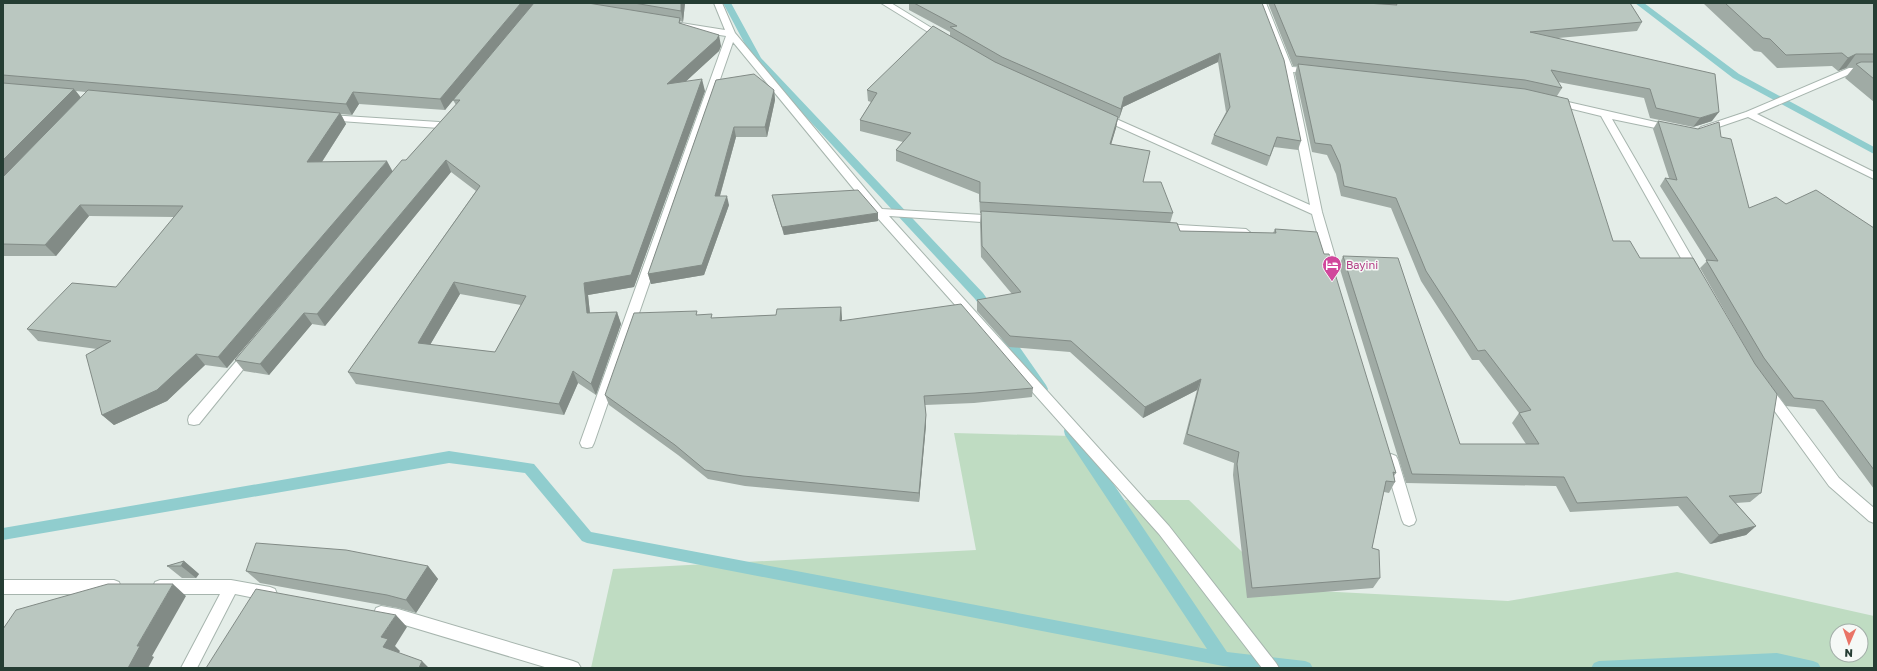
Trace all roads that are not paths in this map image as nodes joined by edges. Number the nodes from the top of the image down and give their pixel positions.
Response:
1 (718, 3) edge
2 (885, 3) edge
3 (1262, 3) edge
4 (669, 24) edge
5 (731, 34) junction
6 (951, 42) edge
7 (1288, 69) junction
8 (1874, 71) edge
9 (1319, 72) edge
10 (1543, 99) edge
11 (1092, 112) edge
12 (1605, 114) junction
13 (1749, 114) junction
14 (320, 117) edge
15 (1678, 129) edge
16 (1692, 132) edge
17 (429, 137) edge
18 (1874, 176) edge
19 (879, 212) junction
20 (1317, 212) junction
21 (1006, 219) edge
22 (1149, 228) edge
23 (1260, 234) edge
24 (1700, 280) edge
25 (1337, 284) edge
26 (255, 346) edge
27 (1760, 382) edge
28 (194, 420) dead end
29 (587, 443) dead end
30 (1388, 451) edge
31 (1874, 517) edge
32 (1409, 520) dead end
33 (3, 587) edge
34 (129, 587) edge
35 (144, 587) edge
36 (231, 587) junction
37 (284, 597) edge
38 (368, 611) edge
39 (189, 668) edge
40 (573, 668) edge
41 (1270, 668) edge

1 - 5 street
2 - 6 street
3 - 7 street
4 - 5 street
5 - 19 street
5 - 29 street
7 - 9 street
7 - 20 street
8 - 13 street
10 - 12 street
11 - 20 street
12 - 15 street
12 - 24 street
13 - 16 street
13 - 18 street
14 - 17 street
19 - 21 street
19 - 41 street
20 - 25 street
22 - 23 street
26 - 28 street
27 - 31 street
30 - 32 street
33 - 34 street
35 - 36 street
36 - 37 street
36 - 39 street
38 - 40 street

